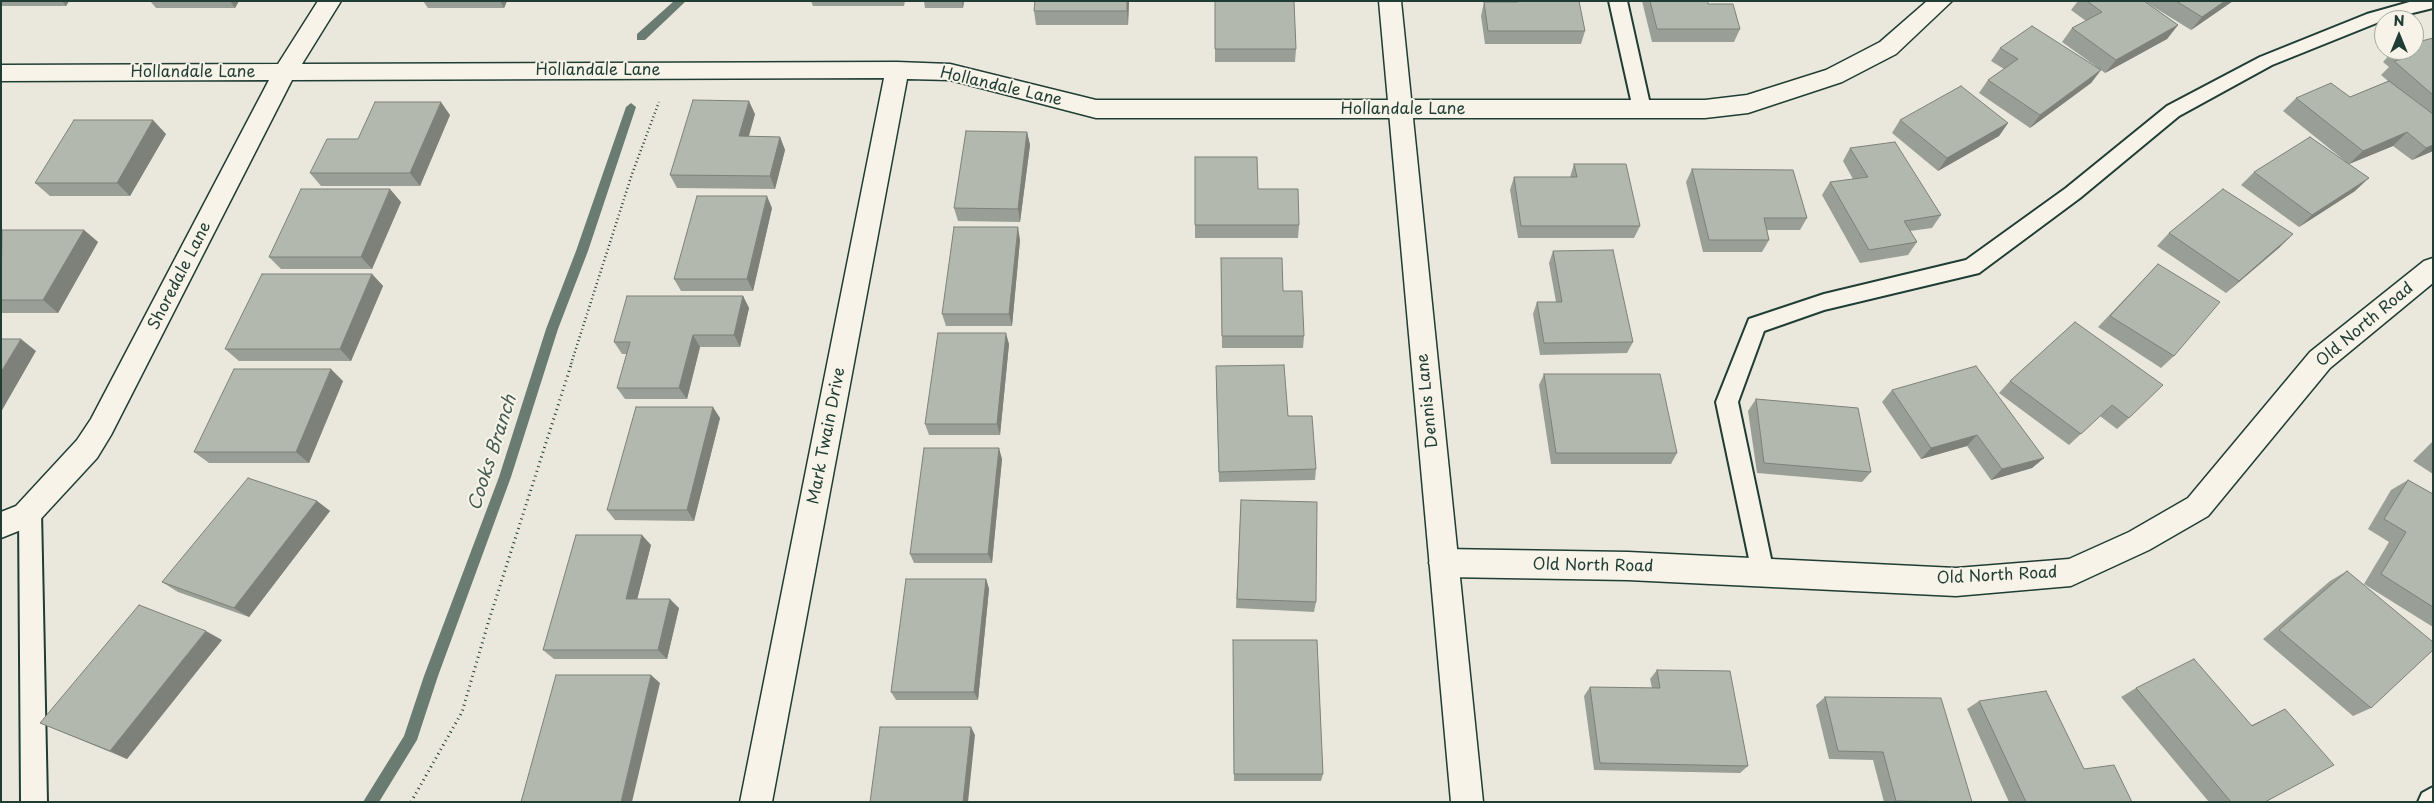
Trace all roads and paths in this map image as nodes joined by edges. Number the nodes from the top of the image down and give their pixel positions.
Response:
1 (330, 1) edge
2 (1390, 1) edge
3 (1618, 1) edge
4 (1941, 1) edge
5 (2433, 2) edge
6 (898, 70) junction
7 (670, 71) junction
8 (1, 73) edge
9 (284, 73) junction
10 (1642, 109) junction
11 (1400, 110) junction
12 (2433, 268) edge
13 (30, 511) junction
14 (1, 525) edge
15 (1444, 563) junction
16 (1763, 572) junction
17 (34, 802) edge
18 (412, 802) edge
19 (756, 802) edge
20 (1467, 802) edge

1 - 9 street, Shoredale Lane
2 - 11 street, Dennis Lane
3 - 10 lane
4 - 10 street, Hollandale Lane
5 - 16 lane
6 - 7 street, Hollandale Lane
6 - 11 street, Hollandale Lane
6 - 19 street, Mark Twain Drive
7 - 9 street, Hollandale Lane
7 - 18 path
8 - 9 street, Hollandale Lane
9 - 13 street, Shoredale Lane
10 - 11 street, Hollandale Lane
11 - 15 street, Dennis Lane
12 - 16 street, Old North Road
13 - 14 street, Shoredale Lane
13 - 17 lane
15 - 16 street, Old North Road
15 - 20 street, Dennis Lane

